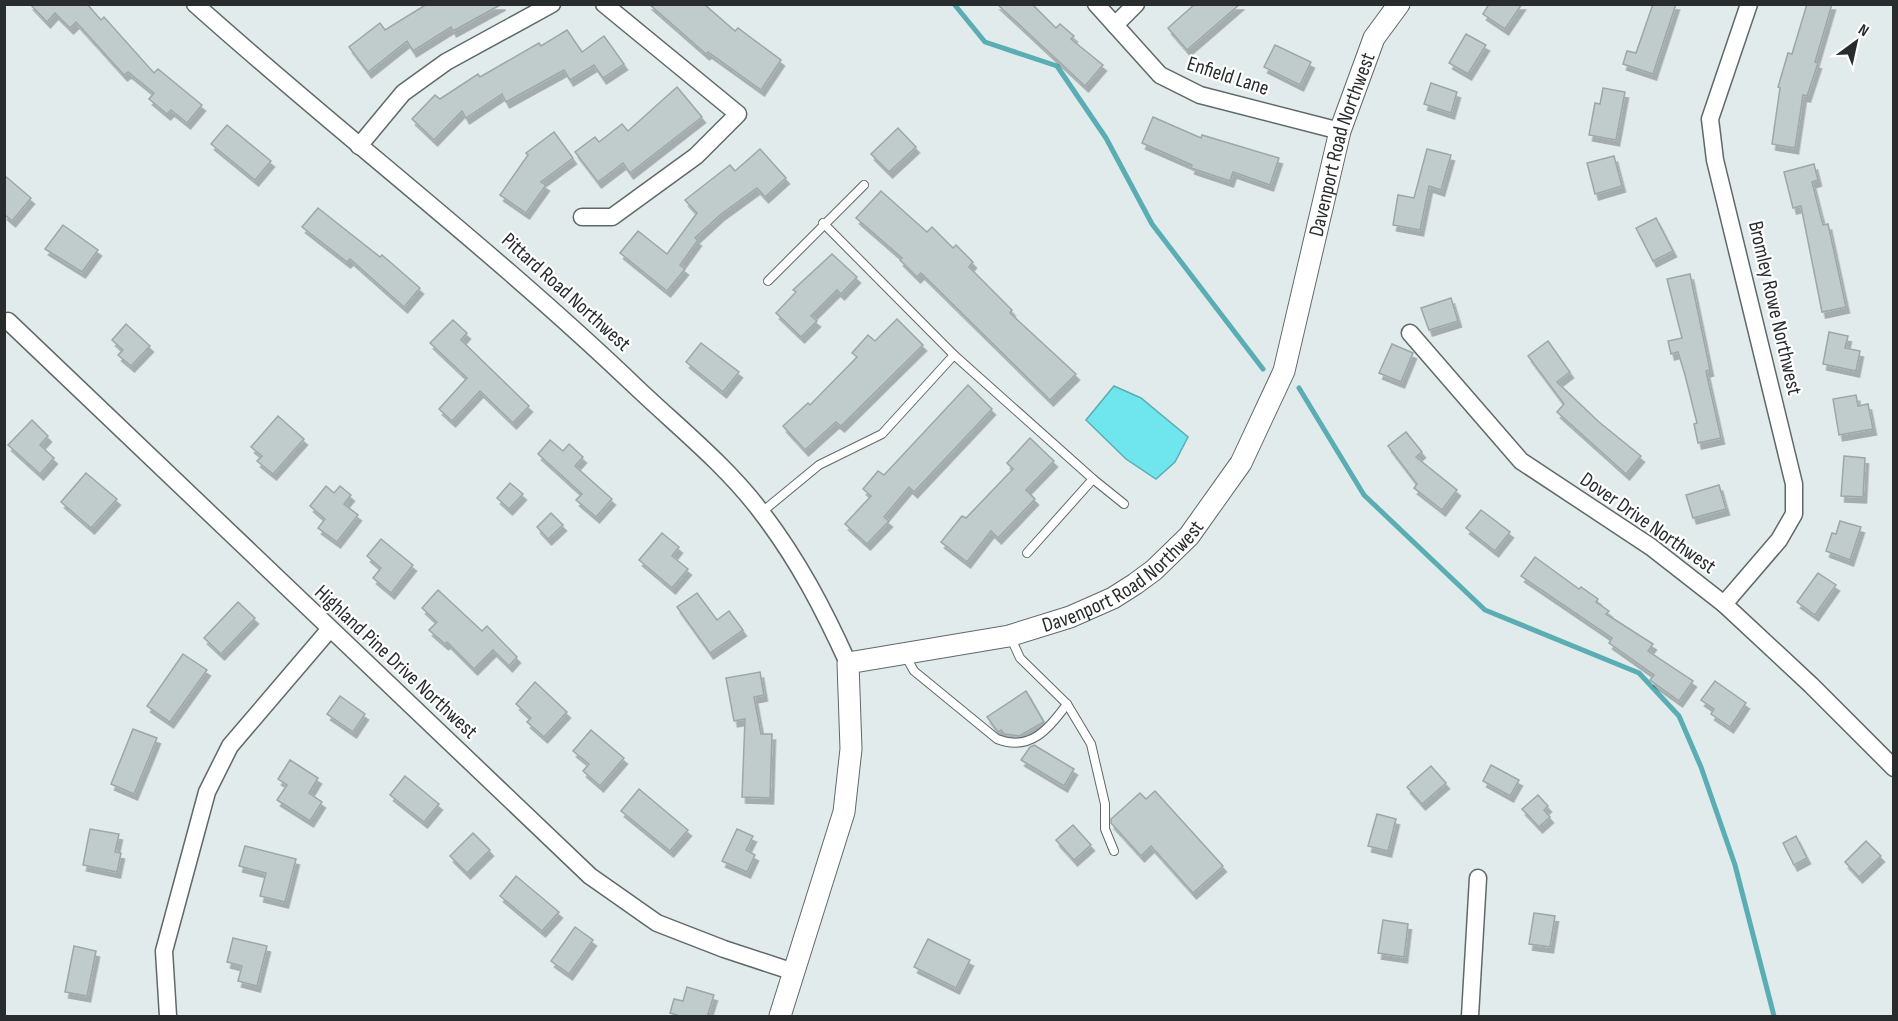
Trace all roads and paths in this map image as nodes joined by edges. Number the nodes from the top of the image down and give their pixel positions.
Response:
1 (195, 4) edge
2 (552, 4) edge
3 (604, 4) edge
4 (1096, 4) edge
5 (1136, 4) edge
6 (1399, 4) edge
7 (1749, 4) edge
8 (1115, 25) junction
9 (1340, 131) junction
10 (359, 146) junction
11 (864, 185) dead end
12 (582, 218) dead end
13 (823, 223) junction
14 (768, 281) dead end
15 (8, 321) dead end
16 (1410, 333) dead end
17 (954, 355) junction
18 (1093, 479) junction
19 (1124, 504) dead end
20 (762, 512) junction
21 (1027, 553) dead end
22 (1724, 604) junction
23 (329, 630) junction
24 (1010, 636) junction
25 (904, 655) junction
26 (848, 663) junction
27 (1066, 704) junction
28 (1893, 768) edge
29 (1114, 851) dead end
30 (1478, 878) dead end
31 (794, 972) junction
32 (168, 1017) edge
33 (780, 1017) edge
34 (1470, 1017) edge

1 - 10 street, Pittard Road Northwest
2 - 10 street
3 - 12 street
4 - 8 street, Enfield Lane
5 - 8 street
6 - 9 street, Davenport Road Northwest
7 - 22 street, Bromley Rowe Northwest
8 - 9 street, Enfield Lane
9 - 24 street, Davenport Road Northwest
10 - 20 street, Pittard Road Northwest
11 - 13 lane
13 - 14 lane
13 - 17 lane
15 - 23 street, Highland Pine Drive Northwest
16 - 22 street, Dover Drive Northwest
17 - 18 lane
17 - 20 lane
18 - 19 lane
18 - 21 lane
20 - 26 street, Pittard Road Northwest
22 - 28 street, Dover Drive Northwest
23 - 31 street, Highland Pine Drive Northwest
23 - 32 street
24 - 25 street, Davenport Road Northwest
24 - 27 lane
25 - 26 street, Davenport Road Northwest
25 - 27 lane
26 - 31 street
27 - 29 lane
30 - 34 street
31 - 33 street

